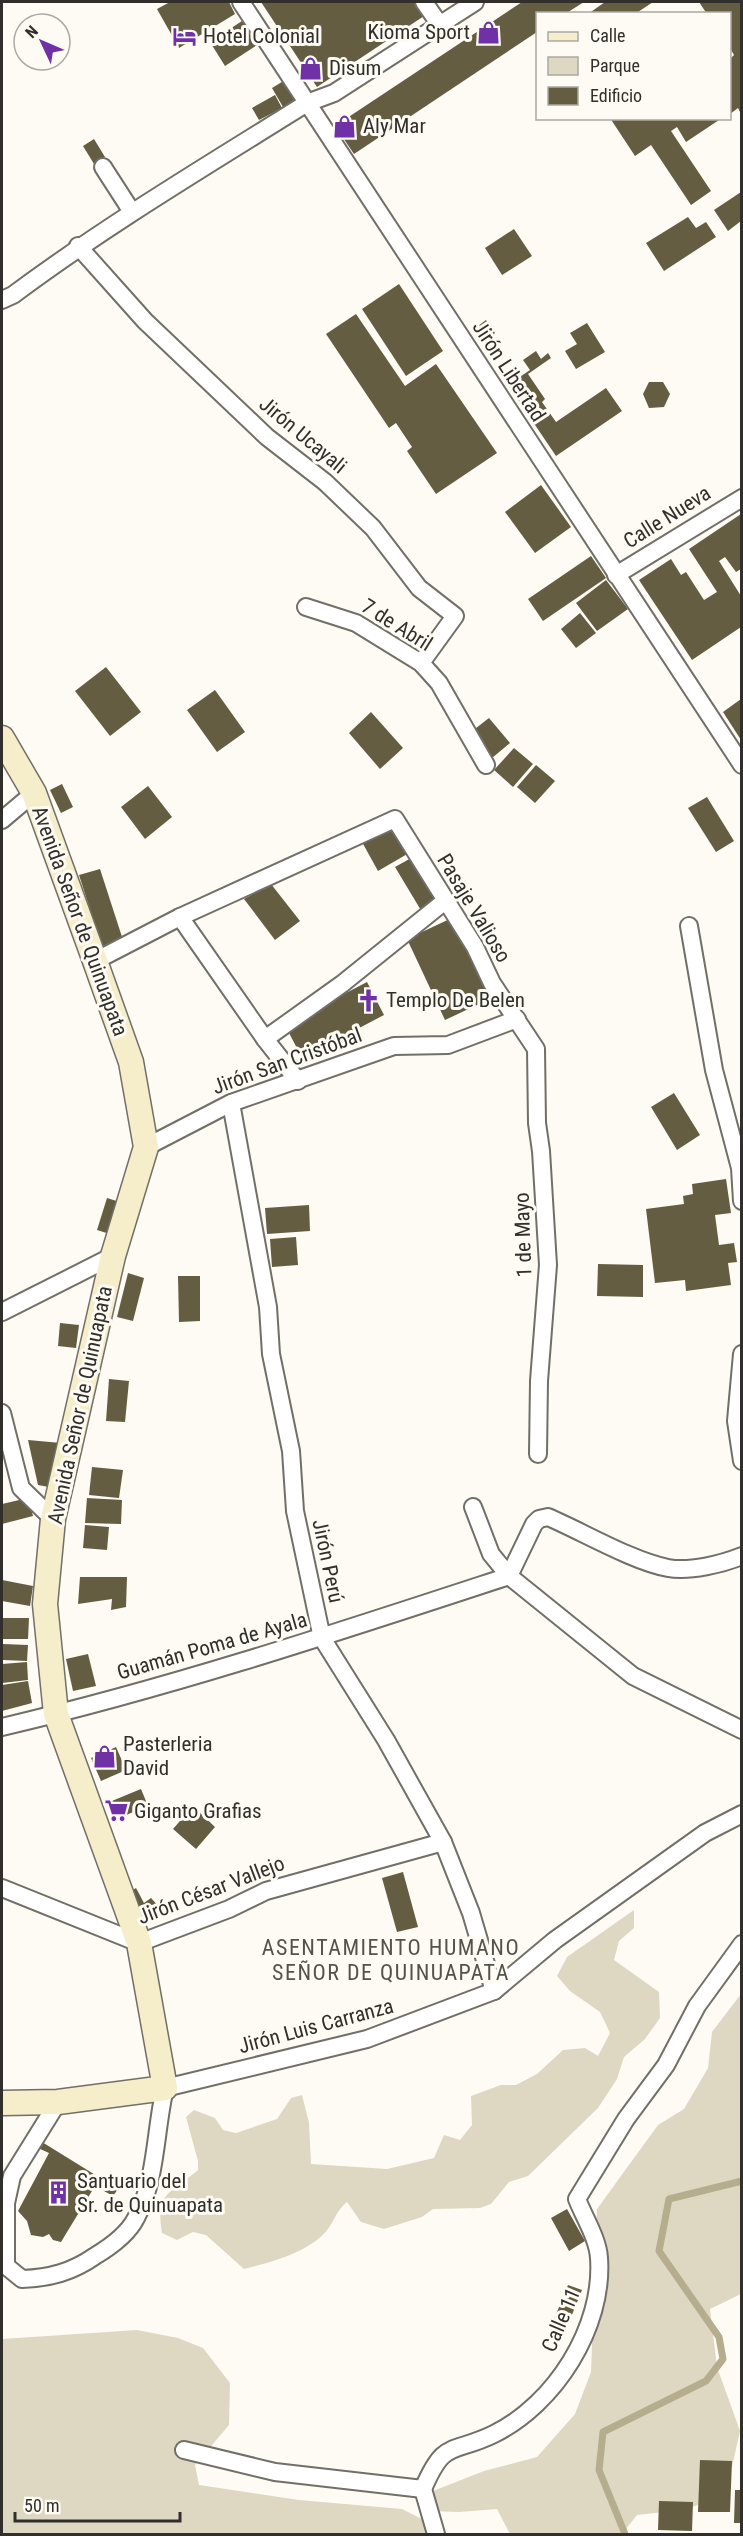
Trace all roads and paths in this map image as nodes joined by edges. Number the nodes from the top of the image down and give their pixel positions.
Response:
1 (241, 2) edge
2 (424, 2) edge
3 (475, 2) edge
4 (440, 25) junction
5 (307, 103) junction
6 (104, 167) dead end
7 (132, 212) junction
8 (78, 246) junction
9 (2, 300) edge
10 (741, 498) edge
11 (616, 575) junction
12 (306, 607) dead end
13 (421, 663) junction
14 (2, 738) edge
15 (486, 765) dead end
16 (741, 765) edge
17 (34, 793) junction
18 (2, 820) edge
19 (445, 902) junction
20 (180, 917) junction
21 (689, 926) dead end
22 (95, 962) junction
23 (517, 1019) junction
24 (265, 1040) junction
25 (298, 1081) junction
26 (231, 1103) junction
27 (146, 1147) junction
28 (741, 1201) edge
29 (113, 1256) junction
30 (2, 1312) edge
31 (741, 1354) edge
32 (2, 1413) edge
33 (537, 1454) dead end
34 (741, 1461) edge
35 (473, 1507) dead end
36 (52, 1519) junction
37 (741, 1556) edge
38 (509, 1576) junction
39 (321, 1638) junction
40 (56, 1714) junction
41 (2, 1727) edge
42 (741, 1730) edge
43 (741, 1814) edge
44 (442, 1842) junction
45 (2, 1888) edge
46 (139, 1943) junction
47 (741, 1944) edge
48 (494, 1991) junction
49 (165, 2088) junction
50 (58, 2102) junction
51 (2, 2103) edge
52 (4, 2261) edge
53 (184, 2450) dead end
54 (423, 2489) junction
55 (436, 2535) edge

1 - 5 street, Jirón Libertad
2 - 4 street
3 - 4 street
4 - 5 street
5 - 7 street
5 - 11 street, Jirón Libertad
6 - 7 street
7 - 8 street
8 - 9 street
8 - 13 street, Jirón Ucayali
10 - 11 street, Calle Nueva
11 - 16 street, Jirón Libertad
12 - 13 street, 7 de Abril
13 - 15 street, 7 de Abril
14 - 17 street, Avenida Señor de Quinuapata
17 - 18 street
17 - 22 street, Avenida Señor de Quinuapata
19 - 20 street, Pasaje Valioso
19 - 23 street, Pasaje Valioso
19 - 24 street
20 - 22 street
20 - 24 street
21 - 28 street
22 - 27 street, Avenida Señor de Quinuapata
23 - 25 street, Jirón San Cristóbal
23 - 33 street, 1 de Mayo
24 - 25 street
25 - 26 street, Jirón San Cristóbal
26 - 27 street, Jirón San Cristóbal
26 - 39 street, Jirón Perú
27 - 29 street, Avenida Señor de Quinuapata
29 - 30 street
29 - 36 street, Avenida Señor de Quinuapata
31 - 34 street
32 - 36 street
35 - 38 street
36 - 40 street, Avenida Señor de Quinuapata
37 - 38 street
38 - 39 street, Guamán Poma de Ayala
38 - 42 street
39 - 40 street, Guamán Poma de Ayala
39 - 44 street, Jirón Perú
40 - 41 street, Guamán Poma de Ayala
40 - 46 street, Avenida Señor de Quinuapata
43 - 48 street, Jirón Luis Carranza
44 - 46 street, Jirón César Vallejo
44 - 48 street, Jirón Perú
45 - 46 street, Jirón César Vallejo
46 - 49 street, Avenida Señor de Quinuapata
47 - 54 street, Calle 11
48 - 49 street, Jirón Luis Carranza
49 - 50 street
49 - 52 street
50 - 51 street
50 - 52 street
53 - 54 street
54 - 55 street

